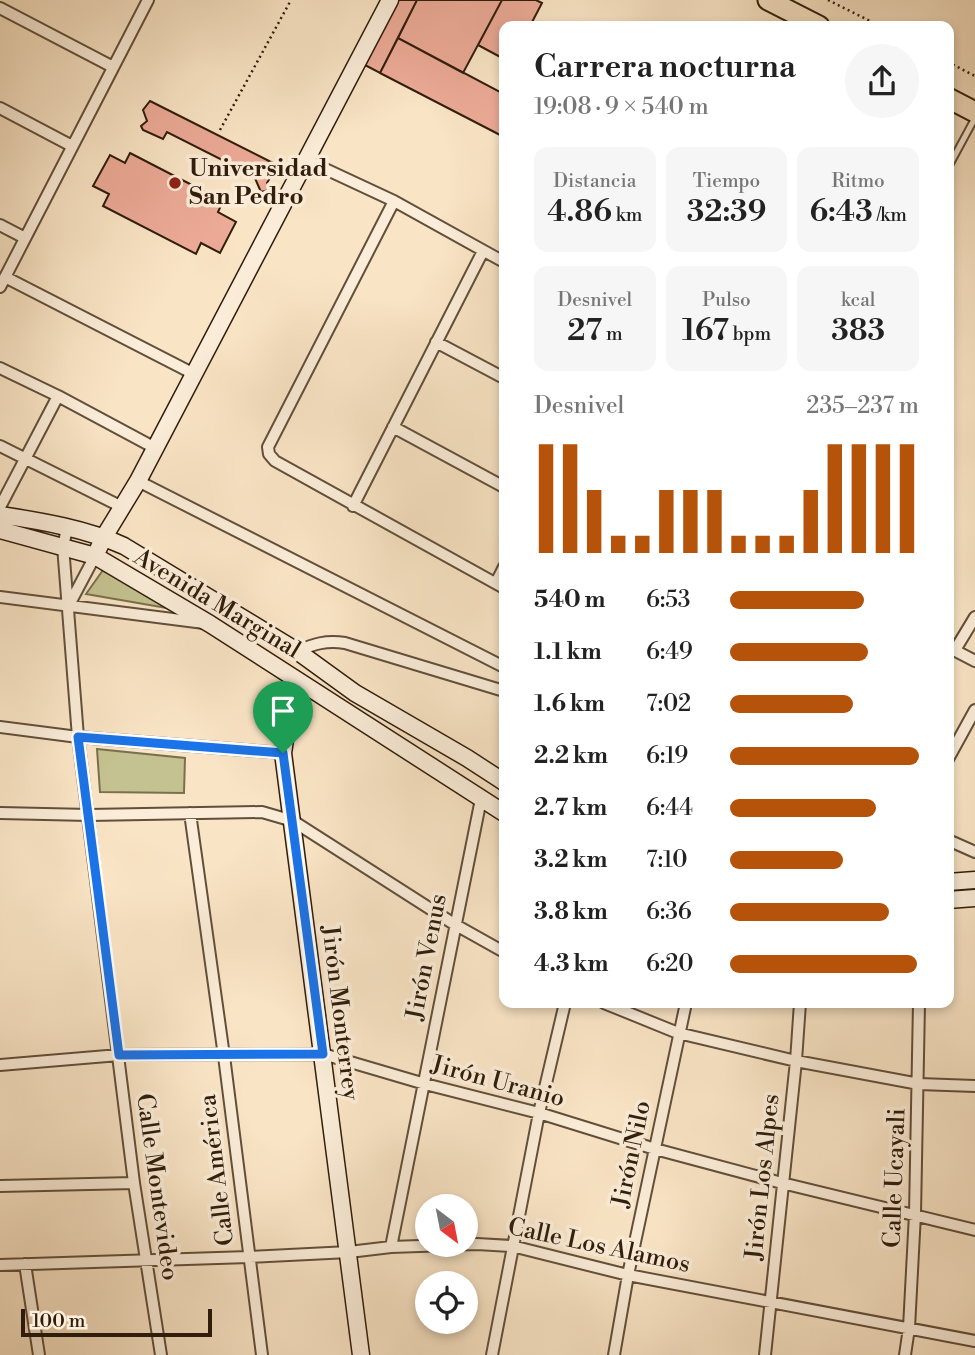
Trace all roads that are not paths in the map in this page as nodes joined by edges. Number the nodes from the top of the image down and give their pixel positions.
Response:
1 (148, 0) edge
2 (390, 0) edge
3 (768, 0) edge
4 (0, 8) edge
5 (809, 21) edge
6 (113, 67) junction
7 (954, 101) edge
8 (0, 108) edge
9 (975, 112) edge
10 (975, 118) edge
11 (72, 146) junction
12 (954, 157) edge
13 (306, 160) junction
14 (394, 201) junction
15 (0, 225) edge
16 (25, 238) junction
17 (483, 251) junction
18 (499, 259) edge
19 (3, 282) edge
20 (436, 342) junction
21 (0, 368) edge
22 (194, 374) junction
23 (499, 375) edge
24 (58, 396) junction
25 (393, 427) junction
26 (0, 446) edge
27 (155, 448) junction
28 (25, 459) junction
29 (138, 481) junction
30 (499, 484) edge
31 (353, 506) junction
32 (0, 507) edge
33 (122, 507) junction
34 (0, 515) edge
35 (67, 529) junction
36 (0, 530) edge
37 (104, 537) junction
38 (63, 546) junction
39 (95, 556) junction
40 (499, 584) edge
41 (0, 597) edge
42 (68, 607) junction
43 (975, 617) edge
44 (210, 624) junction
45 (954, 646) edge
46 (954, 650) edge
47 (297, 652) junction
48 (975, 661) edge
49 (499, 664) edge
50 (294, 678) junction
51 (499, 689) edge
52 (975, 710) edge
53 (0, 727) edge
54 (78, 737) junction
55 (954, 748) edge
56 (283, 753) junction
57 (499, 779) edge
58 (481, 799) junction
59 (499, 810) edge
60 (0, 813) edge
61 (190, 813) junction
62 (89, 815) junction
63 (293, 821) junction
64 (954, 843) edge
65 (975, 852) edge
66 (975, 880) edge
67 (954, 882) edge
68 (975, 898) edge
69 (954, 900) edge
70 (454, 924) junction
71 (499, 949) edge
72 (564, 1008) edge
73 (616, 1008) edge
74 (685, 1008) edge
75 (800, 1008) edge
76 (919, 1008) edge
77 (678, 1033) junction
78 (323, 1054) junction
79 (119, 1055) junction
80 (224, 1056) junction
81 (796, 1060) junction
82 (0, 1065) edge
83 (425, 1084) junction
84 (919, 1084) junction
85 (975, 1086) edge
86 (539, 1113) junction
87 (655, 1149) junction
88 (134, 1182) junction
89 (782, 1183) junction
90 (0, 1186) edge
91 (915, 1214) junction
92 (975, 1230) edge
93 (391, 1247) junction
94 (512, 1247) junction
95 (349, 1252) junction
96 (249, 1257) junction
97 (145, 1261) junction
98 (25, 1264) junction
99 (0, 1265) edge
100 (628, 1275) junction
101 (772, 1303) junction
102 (909, 1328) junction
103 (975, 1341) edge
104 (39, 1355) edge
105 (161, 1355) edge
106 (262, 1355) edge
107 (361, 1355) edge
108 (492, 1355) edge
109 (614, 1355) edge
110 (765, 1355) edge
111 (905, 1355) edge

1 - 6 street
2 - 13 main road
3 - 5 highway
4 - 6 street
6 - 11 street
7 - 9 highway
8 - 11 street
10 - 12 lane
11 - 16 street
13 - 14 street
13 - 22 main road
14 - 17 street
14 - 31 street
15 - 16 street
16 - 19 street
17 - 18 street
17 - 20 street
19 - 22 street
20 - 23 street
20 - 25 street
21 - 24 street
22 - 27 main road
24 - 27 street
24 - 28 street
25 - 30 street
25 - 31 street
26 - 28 street
27 - 29 main road
28 - 32 street
28 - 33 street
29 - 33 main road
29 - 49 street
31 - 40 street
33 - 37 main road
34 - 35 main road, Avenida Marginal
35 - 37 main road, Avenida Marginal
35 - 38 street, Calle Montevideo
36 - 38 main road, Avenida Marginal
37 - 39 main road
37 - 47 main road, Avenida Marginal
38 - 39 main road, Avenida Marginal
38 - 42 street, Calle Montevideo
39 - 42 street
39 - 44 main road, Avenida Marginal
41 - 42 street
42 - 44 street
42 - 54 street, Calle Montevideo
43 - 45 street
44 - 50 main road, Avenida Marginal
46 - 48 street
47 - 51 street
47 - 57 main road, Avenida Marginal
50 - 56 main road, Jirón Monterrey
50 - 58 main road, Avenida Marginal
52 - 55 street
53 - 54 street
54 - 56 street
54 - 62 street, Calle Montevideo
56 - 63 main road, Jirón Monterrey
58 - 59 main road, Avenida Marginal
58 - 70 street, Jirón Venus
60 - 62 street
61 - 62 street
61 - 63 street
61 - 80 street, Calle América
62 - 79 street, Calle Montevideo
63 - 70 street
63 - 78 main road, Jirón Monterrey
64 - 65 street
66 - 67 main road
68 - 69 main road
70 - 71 street
70 - 83 street, Jirón Venus
72 - 86 street
73 - 77 street
74 - 77 street, Jirón Nilo
75 - 81 street, Jirón Los Alpes
76 - 84 street, Calle Ucayali
77 - 81 street
77 - 87 street, Jirón Nilo
78 - 80 street, Jirón Uranio
78 - 83 street, Jirón Uranio
78 - 95 main road, Jirón Monterrey
79 - 80 street, Jirón Uranio
79 - 82 street, Jirón Uranio
79 - 88 street, Calle Montevideo
80 - 96 street, Calle América
81 - 84 street
81 - 89 street, Jirón Los Alpes
83 - 86 street, Jirón Uranio
83 - 93 street, Jirón Venus
84 - 85 street
84 - 91 street, Calle Ucayali
86 - 87 street, Jirón Uranio
86 - 94 street
87 - 89 street, Jirón Uranio
87 - 100 street, Jirón Nilo
88 - 90 street
88 - 97 street, Calle Montevideo
89 - 91 street, Jirón Uranio
89 - 101 street, Jirón Los Alpes
91 - 92 street, Jirón Uranio
91 - 102 street, Calle Ucayali
93 - 94 street, Calle Los Alamos
93 - 95 street, Calle Los Alamos
94 - 100 street, Calle Los Alamos
94 - 108 street
95 - 96 street, Calle Los Alamos
95 - 107 main road, Jirón Monterrey
96 - 97 street, Calle Los Alamos
96 - 106 street, Calle América
97 - 98 street, Calle Los Alamos
97 - 105 street, Calle Montevideo
98 - 99 street, Calle Los Alamos
98 - 104 street
100 - 101 street, Calle Los Alamos
100 - 109 street, Jirón Nilo
101 - 102 street, Calle Los Alamos
101 - 110 street, Jirón Los Alpes
102 - 103 street, Calle Los Alamos
102 - 111 street, Calle Ucayali

